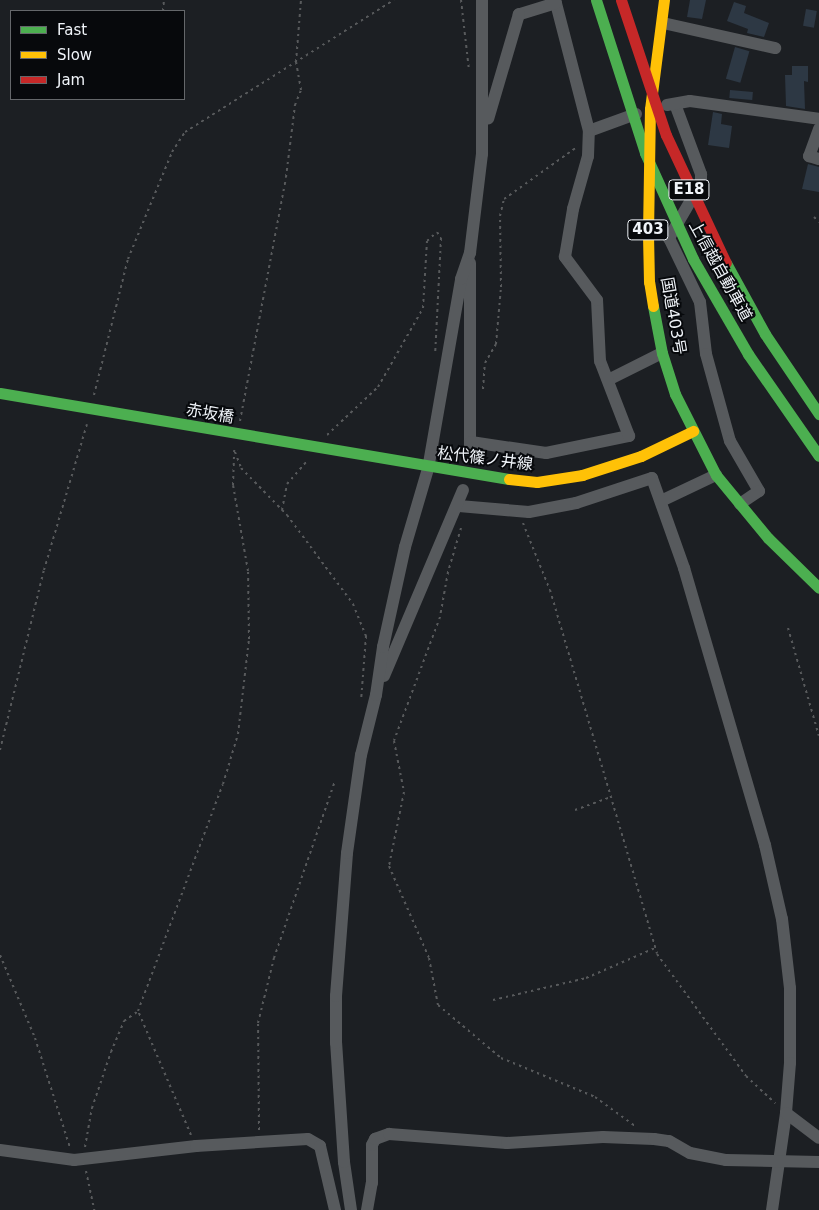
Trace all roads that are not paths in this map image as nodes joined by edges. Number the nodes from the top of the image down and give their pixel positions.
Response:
1 (482, 0) edge
2 (596, 0) edge
3 (621, 0) edge
4 (664, 0) edge
5 (664, 23) junction
6 (775, 48) dead end
7 (675, 104) junction
8 (650, 109) junction
9 (819, 119) edge
10 (819, 128) edge
11 (589, 134) junction
12 (482, 154) junction
13 (819, 159) edge
14 (470, 253) junction
15 (662, 353) junction
16 (608, 380) junction
17 (0, 393) edge
18 (819, 414) edge
19 (693, 431) junction
20 (470, 442) junction
21 (819, 456) edge
22 (470, 458) dead end
23 (415, 466) joint
24 (428, 469) junction
25 (716, 475) junction
26 (463, 490) dead end
27 (661, 501) junction
28 (740, 504) junction
29 (463, 507) junction
30 (819, 588) edge
31 (376, 695) junction
32 (786, 1113) junction
33 (819, 1138) edge
34 (0, 1150) edge
35 (780, 1162) junction
36 (819, 1162) edge
37 (335, 1210) edge
38 (351, 1210) edge
39 (367, 1210) edge
40 (772, 1210) edge

1 - 12 street
2 - 21 main road, 上信越自動車道 / E18
3 - 18 main road, 上信越自動車道 / E18
4 - 5 main road, 国道403号 / 403
5 - 6 street
5 - 8 main road, 国道403号 / 403
7 - 8 street
7 - 9 street
7 - 28 street
8 - 11 street
8 - 15 main road, 国道403号 / 403
10 - 13 street
11 - 12 street
11 - 16 street
12 - 14 street
14 - 20 street
14 - 24 street
15 - 16 street
15 - 19 main road, 国道403号 / 403
16 - 20 street
17 - 23 main road, 赤坂橋
19 - 24 main road, 松代篠ノ井線
19 - 25 main road, 国道403号 / 403
20 - 22 street
23 - 24 main road, 松代篠ノ井線
24 - 31 street
25 - 27 street
25 - 28 main road, 国道403号 / 403
26 - 29 street
27 - 29 street
27 - 32 street
28 - 30 main road, 国道403号 / 403
29 - 31 street
31 - 38 street
32 - 33 street
32 - 35 street
34 - 37 street
35 - 36 street
35 - 39 street
35 - 40 street

